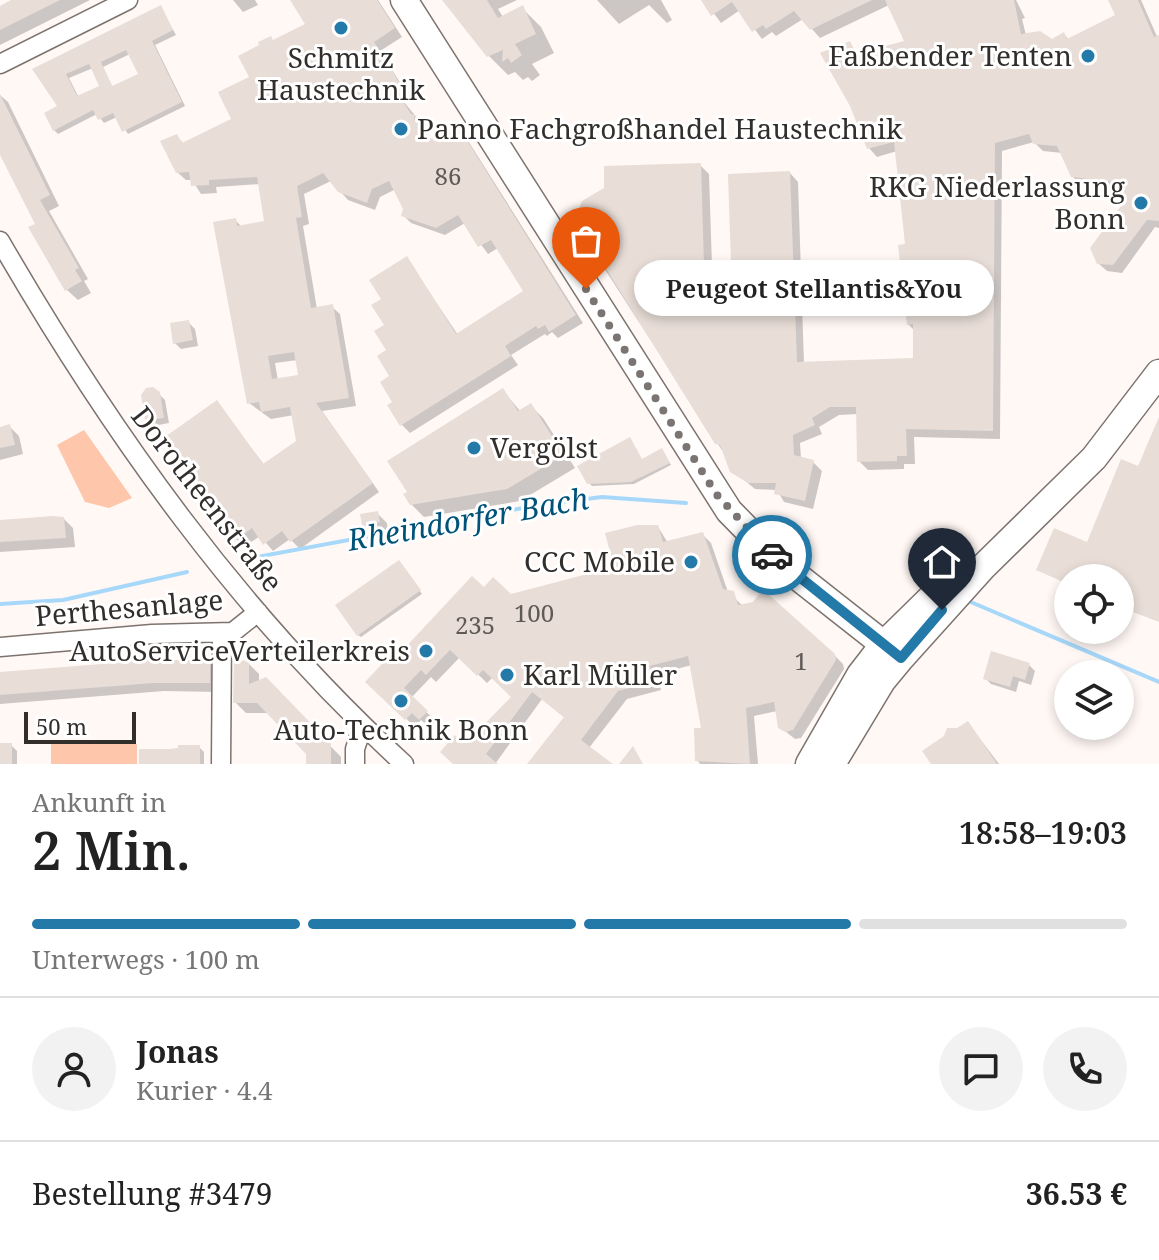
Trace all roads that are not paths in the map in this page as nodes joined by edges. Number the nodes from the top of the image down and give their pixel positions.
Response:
1 (128, 0) edge
2 (404, 0) edge
3 (0, 64) edge
4 (0, 241) edge
5 (1159, 373) edge
6 (258, 612) junction
7 (846, 617) junction
8 (222, 633) junction
9 (0, 647) edge
10 (892, 651) junction
11 (860, 675) junction
12 (363, 725) junction
13 (221, 764) edge
14 (355, 764) edge
15 (404, 764) edge
16 (809, 764) edge
17 (832, 764) edge

1 - 3 street
2 - 7 street
4 - 6 street, Dorotheenstraße
5 - 10 street
6 - 8 street, Perthesanlage
6 - 12 street, Dorotheenstraße
7 - 10 street
7 - 11 street
8 - 9 street, Perthesanlage
8 - 13 street
10 - 11 street
10 - 17 street
11 - 16 street
12 - 14 street
12 - 15 street, Dorotheenstraße

